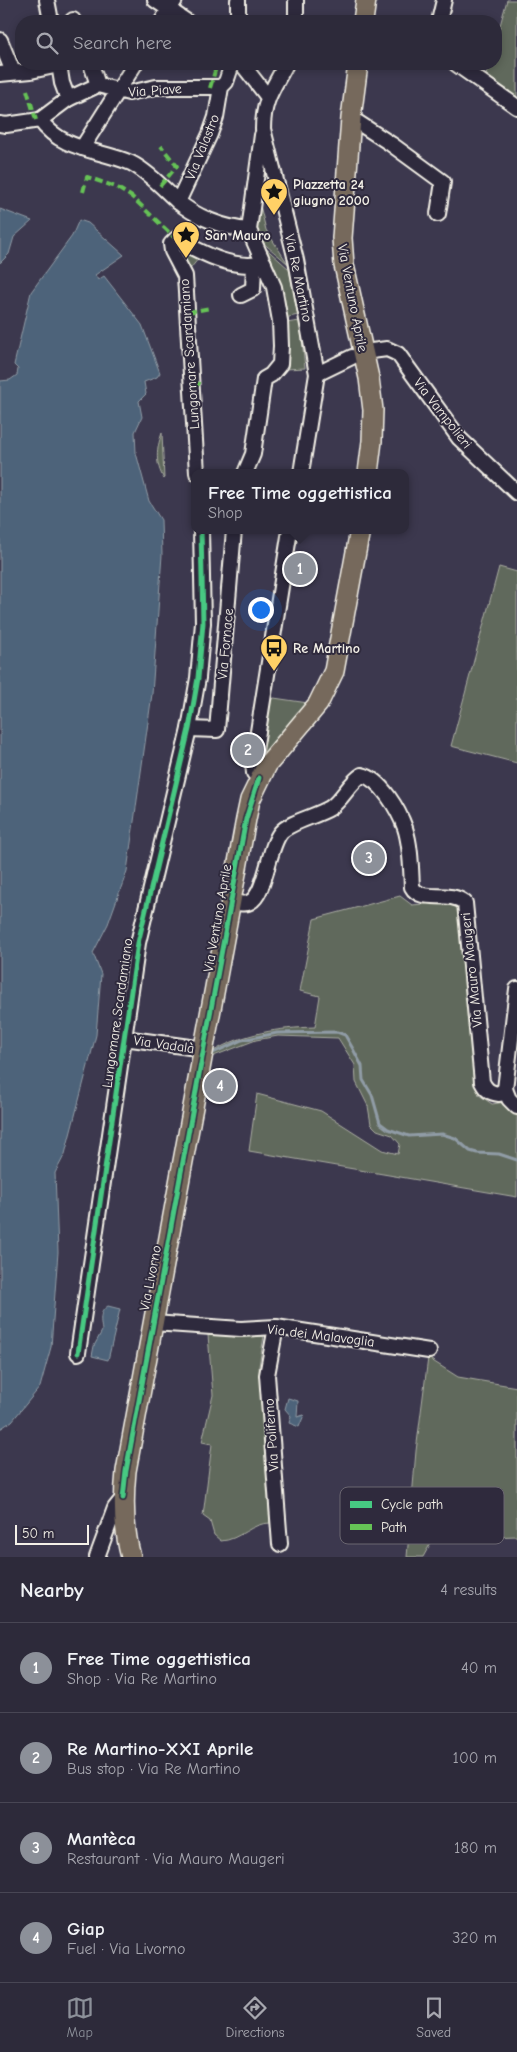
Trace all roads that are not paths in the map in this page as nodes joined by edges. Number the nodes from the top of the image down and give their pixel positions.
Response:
1 (47, 0) edge
2 (154, 0) edge
3 (238, 0) edge
4 (296, 0) edge
5 (366, 0) edge
6 (444, 0) edge
7 (169, 11) edge
8 (50, 15) edge
9 (238, 15) edge
10 (296, 15) edge
11 (364, 15) edge
12 (440, 15) edge
13 (0, 40) edge
14 (35, 70) edge
15 (60, 70) edge
16 (93, 70) edge
17 (131, 70) edge
18 (230, 70) edge
19 (247, 70) edge
20 (282, 70) edge
21 (357, 70) edge
22 (465, 70) edge
23 (6, 73) edge
24 (98, 85) junction
25 (221, 87) junction
26 (118, 91) junction
27 (267, 96) junction
28 (68, 99) junction
29 (517, 107) edge
30 (351, 118) junction
31 (40, 120) junction
32 (0, 124) edge
33 (263, 129) junction
34 (82, 148) junction
35 (178, 202) junction
36 (438, 214) dead end
37 (249, 230) junction
38 (259, 264) junction
39 (241, 295) dead end
40 (358, 355) junction
41 (317, 374) junction
42 (197, 469) edge
43 (247, 469) edge
44 (302, 469) edge
45 (368, 469) edge
46 (517, 492) edge
47 (201, 534) edge
48 (234, 534) edge
49 (289, 534) edge
50 (359, 534) edge
51 (202, 623) junction
52 (227, 623) junction
53 (189, 729) junction
54 (259, 778) junction
55 (231, 902) junction
56 (517, 988) edge
57 (124, 1038) junction
58 (203, 1056) junction
59 (505, 1089) junction
60 (517, 1107) edge
61 (153, 1323) junction
62 (276, 1327) junction
63 (429, 1350) dead end
64 (78, 1353) dead end
65 (123, 1498) junction
66 (280, 1544) dead end
67 (97, 1557) edge
68 (131, 1557) edge

1 - 8 street
2 - 7 street
3 - 9 street
4 - 10 street
5 - 11 main road
6 - 12 street
13 - 23 street
14 - 23 street
15 - 28 street
16 - 24 street
17 - 26 street
18 - 25 street, Via Valastro
19 - 27 street
20 - 27 street
21 - 30 main road, Via Ventuno Aprile
22 - 29 street
24 - 26 street, Via Piave
24 - 28 street
25 - 26 street, Via Piave
25 - 35 street, Via Valastro
26 - 34 street
27 - 33 street, Via Re Martino
28 - 31 street
30 - 36 street
30 - 40 main road, Via Ventuno Aprile
31 - 32 street
31 - 34 street
33 - 37 street
33 - 41 street, Via Re Martino
34 - 35 street
35 - 37 street
37 - 38 street
38 - 39 street
38 - 42 street, Lungomare Scardamiano
38 - 43 street
40 - 41 street
40 - 45 main road, Via Ventuno Aprile
40 - 46 street, Via Vampolieri
41 - 44 street, Via Re Martino
47 - 51 street, Lungomare Scardamiano
48 - 52 street, Via Fornace
49 - 54 street
50 - 54 main road, Via Ventuno Aprile
51 - 52 street
51 - 53 street, Lungomare Scardamiano
52 - 53 street, Via Fornace
53 - 57 street, Lungomare Scardamiano
54 - 55 main road, Via Ventuno Aprile
55 - 58 main road, Via Ventuno Aprile
55 - 59 street, Via Mauro Maugeri
56 - 59 street
57 - 58 street, Via Vadalà
57 - 64 street, Lungomare Scardamiano
58 - 61 main road, Via Livorno
59 - 60 street
61 - 62 street, Via dei Malavoglia
61 - 65 main road, Via Livorno
62 - 63 street, Via dei Malavoglia
62 - 66 street, Via Polifemo
65 - 67 street
65 - 68 main road, Via Livorno

